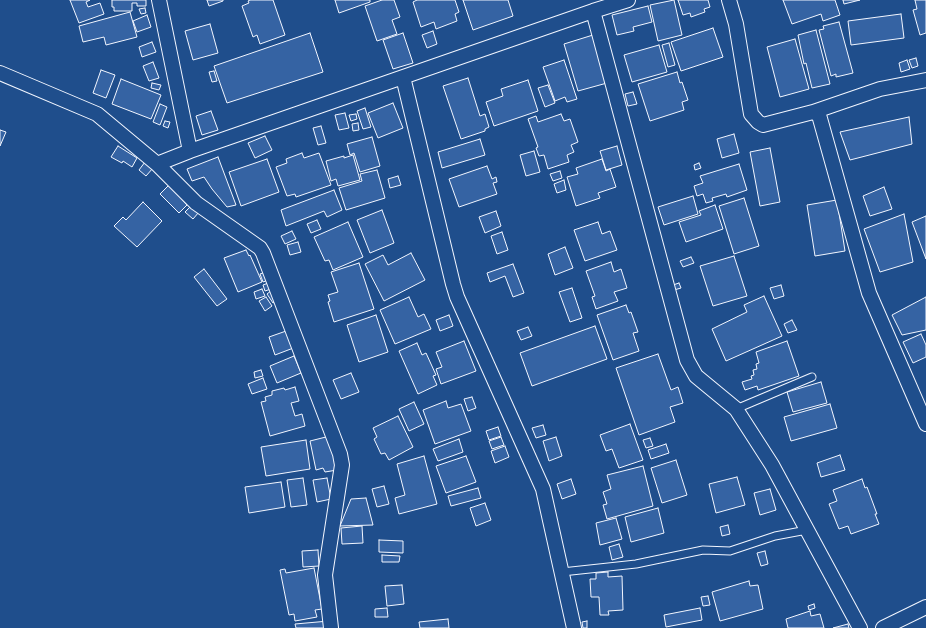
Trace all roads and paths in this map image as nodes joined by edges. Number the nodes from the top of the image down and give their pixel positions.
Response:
1 (159, 0) edge
2 (628, 0) edge
3 (729, 0) edge
4 (593, 11) junction
5 (0, 73) edge
6 (403, 77) junction
7 (926, 80) edge
8 (813, 112) junction
9 (190, 151) junction
10 (157, 164) junction
11 (812, 377) dead end
12 (736, 409) junction
13 (926, 424) edge
14 (807, 530) junction
15 (562, 572) junction
16 (926, 607) edge
17 (331, 628) edge
18 (574, 628) edge
19 (860, 628) edge
20 (883, 628) edge

1 - 9 street
2 - 4 street
3 - 8 street
4 - 6 street
4 - 12 street
5 - 10 street
6 - 9 street
6 - 15 street
7 - 8 street
8 - 13 street
9 - 10 street
10 - 17 street
11 - 12 lane
12 - 14 street
14 - 15 lane
14 - 19 street
15 - 18 street
16 - 20 street

